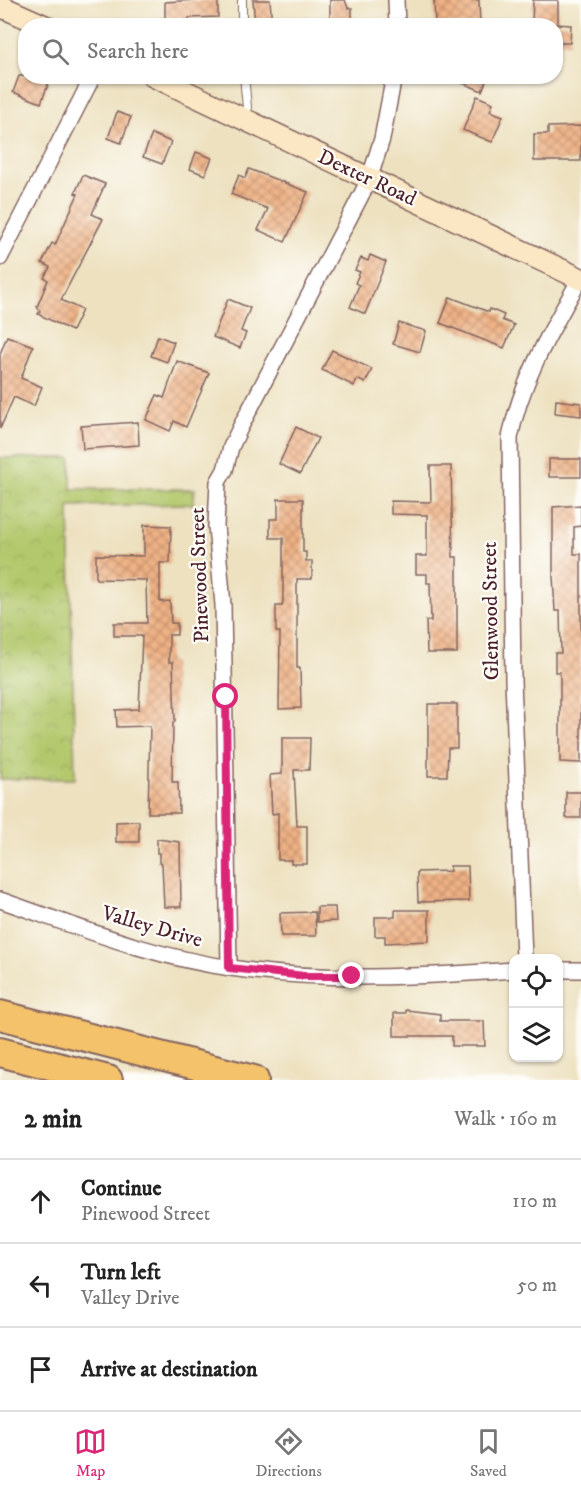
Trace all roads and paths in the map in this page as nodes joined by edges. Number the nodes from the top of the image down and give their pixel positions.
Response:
1 (242, 0) edge
2 (396, 0) edge
3 (0, 6) edge
4 (27, 18) edge
5 (242, 18) edge
6 (397, 18) edge
7 (89, 84) edge
8 (170, 84) edge
9 (245, 84) edge
10 (392, 84) edge
11 (249, 122) junction
12 (369, 180) junction
13 (0, 258) edge
14 (581, 279) edge
15 (0, 900) edge
16 (524, 954) edge
17 (229, 968) junction
18 (581, 969) edge
19 (509, 970) edge
20 (563, 970) edge
21 (0, 1015) edge
22 (0, 1052) edge
23 (108, 1080) edge
24 (254, 1080) edge

1 - 5 lane
2 - 6 street
3 - 4 main road
7 - 13 street
8 - 11 main road, Dexter Road
9 - 11 lane
10 - 12 street, Pinewood Street
11 - 12 main road, Dexter Road
12 - 14 main road, Dexter Road
12 - 17 street, Pinewood Street
14 - 16 street, Glenwood Street
15 - 17 street, Valley Drive
17 - 19 street, Valley Drive
18 - 20 street
21 - 24 highway
22 - 23 highway

